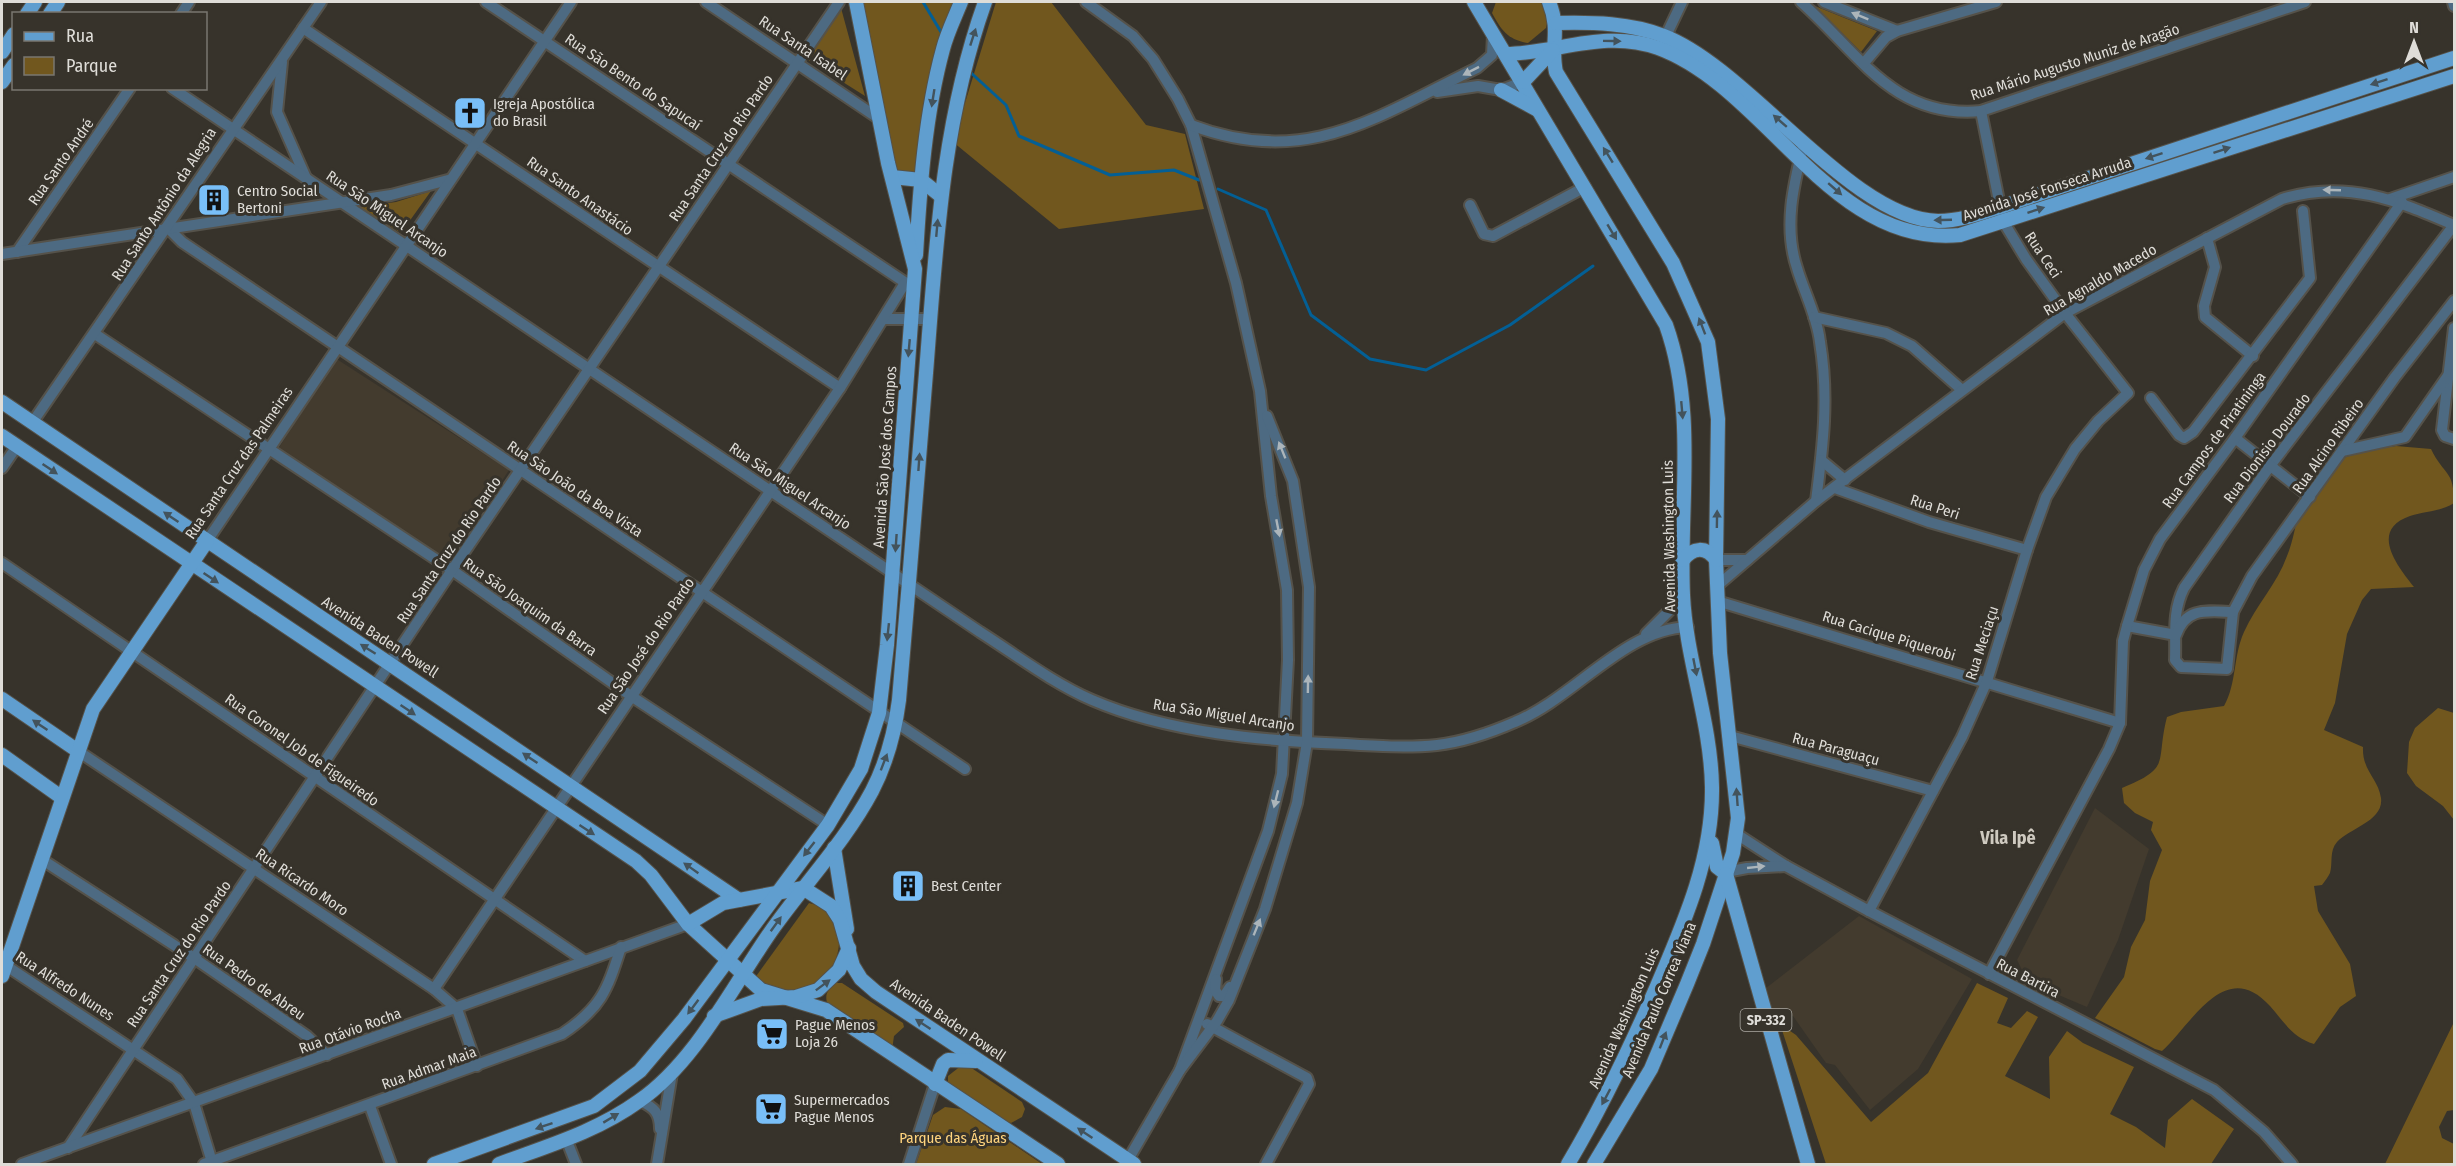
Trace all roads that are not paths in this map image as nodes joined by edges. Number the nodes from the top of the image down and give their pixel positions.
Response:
1 (37, 2) edge
2 (321, 2) edge
3 (486, 2) edge
4 (571, 2) edge
5 (706, 2) edge
6 (839, 2) edge
7 (856, 2) edge
8 (961, 2) edge
9 (985, 2) edge
10 (1086, 2) edge
11 (1548, 2) edge
12 (1682, 2) edge
13 (1801, 2) edge
14 (1824, 2) edge
15 (1996, 2) edge
16 (2305, 2) edge
17 (1477, 3) edge
18 (54, 10) edge
19 (1556, 23) junction
20 (303, 28) junction
21 (1897, 30) junction
22 (1492, 31) junction
23 (12, 37) edge
24 (544, 41) junction
25 (1663, 43) junction
26 (1555, 48) junction
27 (2, 52) edge
28 (1506, 54) junction
29 (283, 57) junction
30 (2454, 58) edge
31 (798, 62) junction
32 (1864, 63) junction
33 (12, 68) edge
34 (2454, 76) edge
35 (2, 82) edge
36 (1523, 82) junction
37 (128, 90) edge
38 (175, 90) edge
39 (1501, 90) junction
40 (1425, 94) junction
41 (1540, 111) junction
42 (1981, 111) junction
43 (882, 120) junction
44 (1191, 125) junction
45 (232, 129) junction
46 (475, 142) junction
47 (1804, 142) junction
48 (1800, 159) junction
49 (728, 165) junction
50 (892, 177) junction
51 (2454, 177) edge
52 (306, 178) junction
53 (448, 180) junction
54 (921, 180) junction
55 (1585, 187) junction
56 (941, 196) junction
57 (2390, 199) junction
58 (2402, 202) junction
59 (344, 203) junction
60 (1470, 205) dead end
61 (2303, 211) dead end
62 (2001, 214) junction
63 (2454, 225) edge
64 (168, 230) junction
65 (2207, 238) junction
66 (407, 245) junction
67 (17, 252) junction
68 (2, 254) edge
69 (658, 268) junction
70 (915, 269) junction
71 (909, 284) junction
72 (2454, 302) edge
73 (2065, 313) junction
74 (1814, 317) junction
75 (884, 319) junction
76 (929, 319) junction
77 (912, 321) junction
78 (2454, 328) edge
79 (95, 334) junction
80 (336, 347) junction
81 (2253, 356) junction
82 (590, 370) junction
83 (2449, 374) junction
84 (840, 388) junction
85 (1962, 390) junction
86 (2128, 393) joint
87 (2151, 398) dead end
88 (2, 402) edge
89 (1263, 408) junction
90 (32, 423) junction
91 (2, 436) edge
92 (2235, 438) junction
93 (2454, 439) edge
94 (16, 446) junction
95 (269, 449) junction
96 (2342, 451) junction
97 (1821, 460) junction
98 (2270, 466) junction
99 (2, 468) edge
100 (521, 471) junction
101 (1845, 480) junction
102 (1835, 488) junction
103 (770, 491) junction
104 (1271, 496) junction
105 (2310, 497) junction
106 (1816, 501) junction
107 (207, 541) junction
108 (1304, 544) junction
109 (2027, 550) junction
110 (1683, 560) junction
111 (1716, 560) junction
112 (1747, 560) junction
113 (2, 563) edge
114 (190, 564) junction
115 (452, 570) junction
116 (894, 573) junction
117 (909, 583) junction
118 (1717, 585) junction
119 (701, 591) junction
120 (1683, 597) junction
121 (1718, 601) junction
122 (2233, 612) junction
123 (2127, 626) junction
124 (1688, 627) junction
125 (2176, 635) junction
126 (1640, 640) junction
127 (134, 651) junction
128 (391, 664) junction
129 (2227, 669) joint
130 (1987, 681) junction
131 (375, 687) junction
132 (631, 696) junction
133 (2, 699) edge
134 (879, 713) junction
135 (2120, 723) junction
136 (896, 724) junction
137 (1730, 736) junction
138 (1284, 741) junction
139 (1307, 742) junction
140 (78, 750) junction
141 (2, 755) edge
142 (965, 770) dead end
143 (314, 778) junction
144 (569, 785) junction
145 (1934, 791) junction
146 (61, 797) junction
147 (554, 809) junction
148 (828, 825) junction
149 (1711, 826) junction
150 (1738, 835) junction
151 (834, 848) junction
152 (41, 859) junction
153 (1786, 866) junction
154 (255, 868) junction
155 (1726, 873) junction
156 (803, 888) junction
157 (777, 892) junction
158 (496, 899) junction
159 (739, 900) junction
160 (1715, 908) junction
161 (1869, 911) junction
162 (1738, 920) junction
163 (688, 924) junction
164 (621, 947) junction
165 (850, 950) junction
166 (194, 958) junction
167 (727, 960) junction
168 (585, 961) junction
169 (1244, 962) junction
170 (1218, 967) junction
171 (3, 968) edge
172 (743, 972) junction
173 (1989, 974) junction
174 (434, 989) junction
175 (782, 997) junction
176 (457, 1009) junction
177 (714, 1016) junction
178 (1199, 1020) junction
179 (1213, 1027) junction
180 (133, 1047) junction
181 (327, 1055) junction
182 (981, 1061) junction
183 (477, 1066) junction
184 (1180, 1070) junction
185 (672, 1073) junction
186 (935, 1084) junction
187 (640, 1101) junction
188 (194, 1103) junction
189 (370, 1106) junction
190 (518, 1135) junction
191 (567, 1141) junction
192 (489, 1146) junction
193 (68, 1148) junction
194 (522, 1156) junction
195 (658, 1161) edge
196 (1131, 1162) edge
197 (208, 1163) edge
198 (22, 1164) edge
199 (391, 1164) edge
200 (434, 1164) edge
201 (497, 1164) edge
202 (576, 1164) edge
203 (909, 1164) edge
204 (1058, 1164) edge
205 (1266, 1164) edge
206 (1568, 1164) edge
207 (1594, 1164) edge
208 (1808, 1164) edge
209 (2292, 1164) edge

1 - 18 street
2 - 20 street, Rua Santo Antônio da Alegria
3 - 24 street, Rua São Bento do Sapucaí
4 - 24 street, Rua Santa Cruz das Palmeiras
5 - 31 street, Rua Santa Isabel
6 - 31 street, Rua Santa Cruz do Rio Pardo
7 - 43 main road, Avenida São José dos Campos
8 -> 54 main road
56 -> 9 main road
10 - 44 street
11 - 19 main road
12 - 25 street
13 - 32 street, Rua Mário Augusto Muniz de Aragão
21 -> 14 street
15 - 21 street
16 - 42 street, Rua Mário Augusto Muniz de Aragão
17 - 22 main road, Avenida Washington Luis
19 - 25 main road, Avenida José Fonseca Arruda
19 - 26 main road
20 - 29 street, Rua Santo Antônio da Alegria
20 - 46 street, Rua Santo Anastácio
21 - 32 street
22 - 28 main road, Avenida Washington Luis
22 -> 40 street
23 - 27 main road
24 - 46 street, Rua Santa Cruz das Palmeiras
24 - 49 street, Rua São Bento do Sapucaí
26 -> 25 main road, Avenida José Fonseca Arruda
47 -> 25 main road, Avenida José Fonseca Arruda
25 - 48 main road, Avenida José Fonseca Arruda
26 - 28 main road, Avenida José Fonseca Arruda
26 - 36 main road
111 -> 26 main road
28 - 36 main road, Avenida Washington Luis
29 - 45 street, Rua Santo Antônio da Alegria
29 - 52 street
30 -> 62 main road, Avenida José Fonseca Arruda
31 - 43 street, Rua Santa Isabel
31 - 49 street, Rua Santa Cruz do Rio Pardo
32 - 42 street, Rua Mário Augusto Muniz de Aragão
33 - 35 main road
62 -> 34 main road, Avenida José Fonseca Arruda
36 - 39 street
36 - 41 main road, Avenida Washington Luis
37 - 67 street, Rua Santo André
38 - 45 street, Rua São Miguel Arcanjo
39 - 40 street
39 - 41 main road
40 - 44 street
41 - 55 main road, Avenida Washington Luis
42 - 62 street, Rua Ceci
43 - 50 main road, Avenida São José dos Campos
44 - 89 street
45 - 52 street, Rua São Miguel Arcanjo
45 - 64 street, Rua Santo Antônio da Alegria
46 - 53 street, Rua Santa Cruz das Palmeiras
46 - 69 street, Rua Santo Anastácio
47 - 48 street
62 -> 47 main road, Avenida José Fonseca Arruda
48 -> 62 main road, Avenida José Fonseca Arruda
48 - 74 street
49 - 69 street, Rua Santa Cruz do Rio Pardo
49 - 71 street, Rua São Bento do Sapucaí
50 - 54 main road
50 - 70 main road, Avenida São José dos Campos
51 - 57 street
52 - 59 street, Rua São Miguel Arcanjo
53 - 59 street
53 - 66 street, Rua Santa Cruz das Palmeiras
54 - 56 main road
54 - 70 main road
55 - 60 street
55 -> 110 main road, Avenida Washington Luis
76 -> 56 main road
57 - 58 street
57 -> 65 street, Rua Agnaldo Macedo
58 - 63 street
58 - 92 street, Rua Campos de Piratininga
59 - 64 street
59 - 66 street, Rua São Miguel Arcanjo
61 - 81 street
62 - 73 street, Rua Ceci
63 - 98 street, Rua Dionisio Dourado
64 - 67 street
64 - 79 street, Rua Santo Antônio da Alegria
64 - 80 street, Rua São João da Boa Vista
65 - 73 street, Rua Agnaldo Macedo
65 - 81 street
66 - 80 street, Rua Santa Cruz das Palmeiras
66 - 82 street, Rua São Miguel Arcanjo
67 - 68 street
69 - 82 street, Rua Santa Cruz do Rio Pardo
69 - 84 street, Rua Santo Anastácio
70 - 71 main road, Avenida São José dos Campos
71 - 75 street, Rua São José do Rio Pardo
71 - 77 main road, Avenida São José dos Campos
72 - 96 street, Rua Alcino Ribeiro
73 - 85 street, Rua Agnaldo Macedo
73 - 86 street, Rua Ceci
74 - 85 street
74 - 97 street
75 - 77 street
75 - 84 street, Rua São José do Rio Pardo
76 - 77 street
117 -> 76 main road
77 -> 116 main road, Avenida São José dos Campos
78 - 83 street
79 - 90 street, Rua Santo Antônio da Alegria
79 - 95 street, Rua São Joaquim da Barra
80 - 95 street, Rua Santa Cruz das Palmeiras
80 - 100 street, Rua São João da Boa Vista
81 - 87 street
82 - 100 street, Rua Santa Cruz do Rio Pardo
82 - 103 street, Rua São Miguel Arcanjo
83 - 93 street
83 - 96 street
84 - 103 street, Rua São José do Rio Pardo
85 - 101 street, Rua Agnaldo Macedo
86 - 109 street, Rua Meciaçu
88 - 90 main road, Avenida Baden Powell
89 - 104 street
108 -> 89 street
107 -> 90 main road, Avenida Baden Powell
91 - 94 main road
92 - 98 street
92 - 123 street, Rua Campos de Piratininga
94 - 99 street
94 -> 114 main road
95 - 107 street, Rua Santa Cruz das Palmeiras
95 - 115 street, Rua São Joaquim da Barra
96 - 105 street, Rua Alcino Ribeiro
97 - 101 street
97 - 106 street
98 - 105 street
98 - 125 street, Rua Dionisio Dourado
100 - 115 street, Rua Santa Cruz do Rio Pardo
100 - 119 street, Rua São João da Boa Vista
101 - 102 street, Rua Agnaldo Macedo
102 - 106 street, Rua Agnaldo Macedo
102 - 109 street, Rua Peri
103 - 116 street, Rua São Miguel Arcanjo
103 - 119 street, Rua São José do Rio Pardo
104 - 108 street
104 -> 138 street
105 - 122 street, Rua Alcino Ribeiro
106 - 112 street, Rua Agnaldo Macedo
107 - 114 main road, Rua Santa Cruz das Palmeiras
128 -> 107 main road, Avenida Baden Powell
139 -> 108 street
109 - 130 street, Rua Meciaçu
110 - 111 main road
110 - 120 main road, Avenida Washington Luis
111 - 112 street
111 - 118 main road
112 - 118 street, Rua Agnaldo Macedo
113 - 127 street, Rua Coronel Job de Figueiredo
114 - 127 main road, Rua Santa Cruz das Palmeiras
114 -> 131 main road
115 - 128 street, Rua Santa Cruz do Rio Pardo
115 - 132 street, Rua São Joaquim da Barra
116 - 117 street, Rua São Miguel Arcanjo
116 -> 134 main road, Avenida São José dos Campos
117 - 136 main road
117 - 138 street, Rua São Miguel Arcanjo
118 - 121 main road
119 - 132 street, Rua São José do Rio Pardo
119 - 134 street, Rua São João da Boa Vista
120 - 124 main road, Avenida Washington Luis
120 - 126 street, Rua São Miguel Arcanjo
121 - 130 street, Rua Cacique Piquerobi
121 - 137 main road
122 - 125 street
122 - 129 street, Rua Alcino Ribeiro
123 - 125 street
123 - 135 street, Rua Campos de Piratininga
124 - 126 street, Rua São Miguel Arcanjo
124 -> 149 main road, Avenida Washington Luis
125 - 129 street, Rua Dionisio Dourado
126 - 139 street, Rua São Miguel Arcanjo
127 - 140 main road, Rua Santa Cruz das Palmeiras
127 - 143 street, Rua Coronel Job de Figueiredo
128 - 131 street, Rua Santa Cruz do Rio Pardo
144 -> 128 main road, Avenida Baden Powell
130 - 135 street, Rua Cacique Piquerobi
130 - 145 street, Rua Meciaçu
131 - 143 street, Rua Santa Cruz do Rio Pardo
131 -> 147 main road
132 - 144 street, Rua São José do Rio Pardo
132 - 148 street, Rua São Joaquim da Barra
140 -> 133 main road
134 - 136 street, Rua São João da Boa Vista
134 - 148 main road, Avenida São José dos Campos
135 - 173 street
136 - 142 street, Rua São João da Boa Vista
151 -> 136 main road
137 - 145 street, Rua Paraguaçu
150 -> 137 main road
138 - 139 street, Rua São Miguel Arcanjo
138 -> 170 street
169 -> 139 street
140 - 146 main road, Rua Santa Cruz das Palmeiras
140 - 154 street, Rua Ricardo Moro
141 - 146 main road
143 - 154 street, Rua Santa Cruz do Rio Pardo
143 - 158 street, Rua Coronel Job de Figueiredo
144 - 147 street, Rua São José do Rio Pardo
159 -> 144 main road, Avenida Baden Powell
145 - 161 street, Rua Meciaçu
146 - 152 main road, Rua Santa Cruz das Palmeiras
147 - 158 street, Rua São José do Rio Pardo
147 -> 163 main road
148 -> 157 main road, Avenida São José dos Campos
149 - 155 main road
149 -> 206 main road, Avenida Washington Luis
150 - 153 street, Rua Bartira
150 - 155 main road
151 - 156 main road
151 - 165 main road
152 - 166 street, Rua Pedro de Abreu
152 - 171 main road, Rua Santa Cruz das Palmeiras
155 -> 153 street
153 - 161 street, Rua Bartira
154 - 166 street, Rua Santa Cruz do Rio Pardo
154 - 174 street, Rua Ricardo Moro
155 - 160 main road, Avenida Paulo Correa Viana
155 - 162 main road, SP-332
156 - 157 main road
156 - 165 main road, Avenida Baden Powell
172 -> 156 main road
157 - 159 main road
157 - 167 main road, Avenida São José dos Campos
158 - 168 street, Rua Coronel Job de Figueiredo
158 - 174 street, Rua São José do Rio Pardo
159 - 163 main road
160 - 162 main road
207 -> 160 main road, Avenida Paulo Correa Viana
161 - 173 street, Rua Bartira
162 - 208 main road, SP-332
163 - 164 street, Rua Otávio Rocha
163 - 167 main road
164 - 168 street, Rua Otávio Rocha
164 - 183 street, Rua Admar Maia
175 -> 165 main road
182 -> 165 main road, Avenida Baden Powell
166 - 180 street, Rua Santa Cruz do Rio Pardo
166 - 181 street, Rua Pedro de Abreu
167 - 172 main road
167 -> 190 main road, Avenida São José dos Campos
168 - 176 street, Rua Otávio Rocha
169 - 170 street
169 - 179 street
170 - 178 street
171 - 180 street, Rua Alfredo Nunes
172 - 175 main road
172 - 177 main road
173 - 209 street, Rua Bartira
174 - 176 street, Rua Ricardo Moro
175 - 177 main road
175 - 186 main road
176 - 181 street, Rua Otávio Rocha
176 - 183 street, Rua Ricardo Moro
177 - 185 main road
178 - 179 street
178 - 184 street
179 - 184 street
179 - 205 street
180 - 188 street, Rua Alfredo Nunes
180 - 193 street, Rua Santa Cruz do Rio Pardo
181 - 188 street, Rua Otávio Rocha
182 - 186 main road
196 -> 182 main road, Avenida Baden Powell
183 - 189 street, Rua Admar Maia
184 - 196 street
185 - 187 main road
185 - 195 street
186 - 203 street
186 - 204 main road
191 -> 187 main road
187 - 195 street
188 - 193 street, Rua Otávio Rocha
188 - 197 street, Rua Alfredo Nunes
189 - 197 street, Rua Admar Maia
189 - 199 street
190 - 192 main road, Avenida São José dos Campos
190 - 194 main road
191 - 194 main road
191 - 202 street
192 - 200 main road, Avenida São José dos Campos
192 - 201 main road
193 - 198 street, Rua Otávio Rocha
194 - 201 main road

